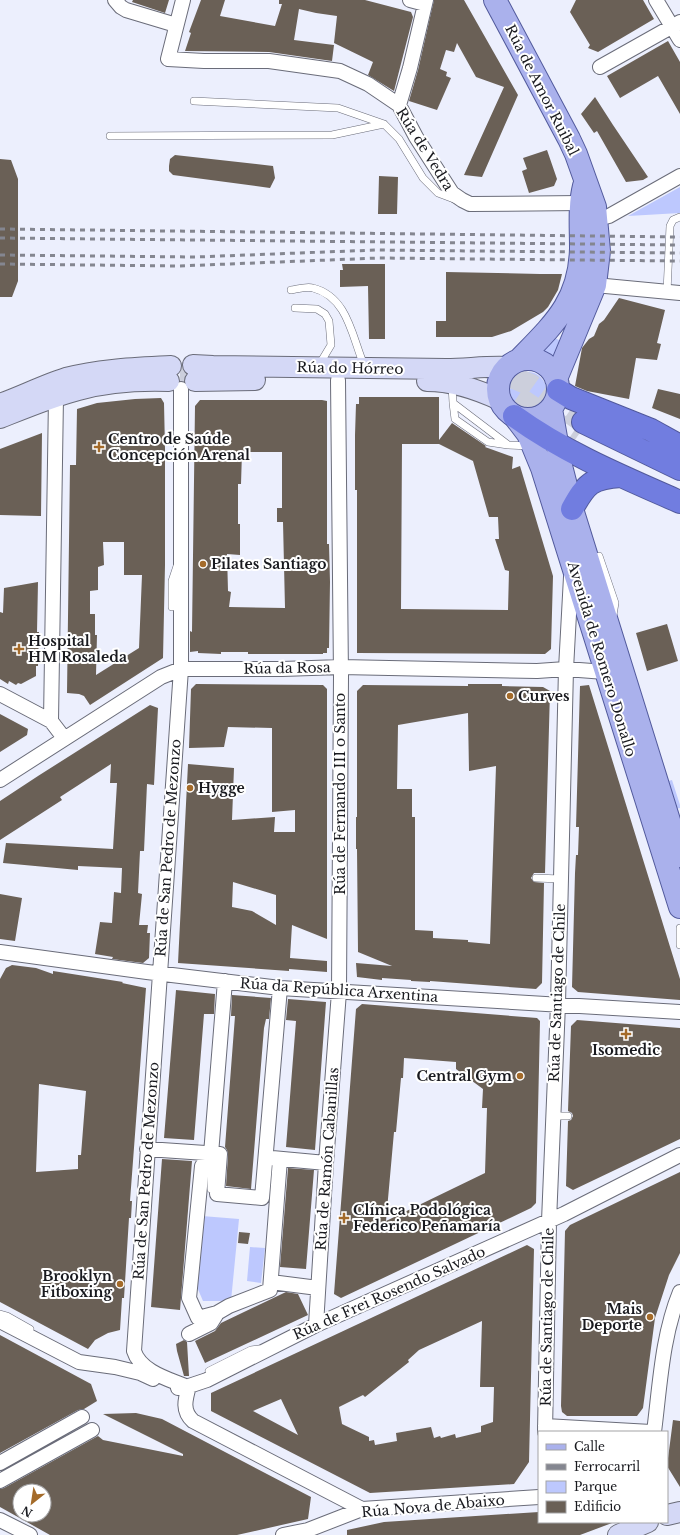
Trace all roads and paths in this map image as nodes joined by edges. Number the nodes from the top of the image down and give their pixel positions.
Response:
1 (115, 0) edge
2 (183, 0) edge
3 (410, 0) edge
4 (494, 0) edge
5 (656, 0) edge
6 (425, 2) edge
7 (676, 24) edge
8 (176, 25) junction
9 (680, 40) edge
10 (600, 67) dead end
11 (194, 102) dead end
12 (399, 105) junction
13 (384, 124) junction
14 (110, 136) dead end
15 (680, 176) edge
16 (585, 182) junction
17 (462, 200) junction
18 (581, 203) junction
19 (680, 217) edge
20 (597, 219) junction
21 (590, 250) junction
22 (595, 285) junction
23 (291, 290) dead end
24 (674, 293) edge
25 (295, 308) dead end
26 (513, 364) junction
27 (317, 367) junction
28 (364, 367) junction
29 (182, 376) junction
30 (338, 380) junction
31 (451, 383) junction
32 (555, 393) junction
33 (56, 396) junction
34 (500, 400) junction
35 (453, 403) junction
36 (0, 404) edge
37 (514, 416) junction
38 (0, 418) edge
39 (573, 434) junction
40 (508, 445) junction
41 (534, 446) junction
42 (680, 446) edge
43 (680, 469) edge
44 (621, 476) junction
45 (680, 488) edge
46 (680, 502) edge
47 (572, 509) junction
48 (599, 556) dead end
49 (180, 557) junction
50 (571, 561) junction
51 (172, 607) dead end
52 (608, 626) junction
53 (341, 667) junction
54 (181, 668) junction
55 (566, 669) junction
56 (605, 672) junction
57 (0, 694) edge
58 (51, 721) junction
59 (64, 738) junction
60 (0, 780) edge
61 (680, 856) edge
62 (536, 878) dead end
63 (560, 879) junction
64 (680, 907) edge
65 (680, 928) edge
66 (680, 946) edge
67 (0, 952) edge
68 (160, 973) junction
69 (225, 981) junction
70 (280, 988) junction
71 (339, 992) junction
72 (558, 1004) junction
73 (680, 1012) edge
74 (553, 1116) junction
75 (568, 1116) dead end
76 (147, 1149) junction
77 (211, 1154) junction
78 (680, 1155) edge
79 (273, 1158) junction
80 (326, 1163) junction
81 (211, 1189) dead end
82 (270, 1203) dead end
83 (549, 1221) junction
84 (271, 1282) junction
85 (318, 1288) junction
86 (680, 1292) edge
87 (217, 1313) junction
88 (0, 1314) edge
89 (0, 1321) edge
90 (316, 1325) junction
91 (189, 1334) dead end
92 (53, 1342) dead end
93 (187, 1386) junction
94 (82, 1417) dead end
95 (545, 1429) edge
96 (92, 1430) dead end
97 (617, 1431) edge
98 (653, 1431) edge
99 (0, 1462) edge
100 (0, 1481) edge
101 (538, 1497) edge
102 (362, 1509) junction
103 (680, 1512) edge
104 (668, 1515) edge
105 (0, 1520) edge
106 (30, 1535) edge
107 (283, 1535) edge

1 - 8 street
2 - 8 street
3 - 6 street
4 - 16 main road, Rúa de Amor Ruibal
5 - 7 street
6 - 12 street
7 - 9 street
7 - 10 street
8 - 12 street, Rúa de Vedra
11 - 13 lane
12 - 17 street, Rúa de Vedra
13 - 14 lane
13 - 17 lane
15 - 20 street
16 - 18 main road, Rúa de Amor Ruibal
16 - 20 main road, Rúa de Amor Ruibal
17 - 18 street, Rúa de Vedra
18 - 21 main road, Rúa de Amor Ruibal
19 - 24 lane
20 - 21 main road, Rúa de Amor Ruibal
21 - 22 main road
21 - 26 main road
22 - 24 street
22 - 32 main road
23 - 28 lane
25 - 27 lane
26 - 28 main road, Rúa do Hórreo
26 - 32 main road
26 - 34 main road
27 - 28 main road, Rúa do Hórreo
27 - 29 main road, Rúa do Hórreo
29 - 30 main road, Rúa do Hórreo
29 - 33 main road, Rúa do Hórreo
29 - 36 main road, Rúa do Hórreo
29 - 49 street, Rúa de San Pedro de Mezonzo
30 - 31 main road, Rúa do Hórreo
30 - 53 street, Rúa de Fernando III o Santo
31 - 34 main road, Rúa do Hórreo
31 - 35 lane
32 - 37 main road
32 - 39 main road, Avenida de Romero Donallo
32 - 42 highway
33 - 38 main road, Rúa do Hórreo
33 - 58 street
34 - 37 main road
35 - 40 lane
35 - 40 lane
37 - 39 highway
37 - 41 main road, Avenida de Romero Donallo
39 - 43 highway
39 - 44 highway
39 - 45 highway
39 - 47 main road, Avenida de Romero Donallo
40 - 41 lane
41 - 50 main road, Avenida de Romero Donallo
44 - 46 highway
44 - 47 highway
47 - 52 main road, Avenida de Romero Donallo
48 - 52 lane
49 - 51 lane
49 - 54 street, Rúa de San Pedro de Mezonzo
50 - 55 street, Rúa de Santiago de Chile
50 - 56 main road, Avenida de Romero Donallo
52 - 61 main road, Avenida de Romero Donallo
53 - 54 street, Rúa da Rosa
53 - 55 street, Rúa da Rosa
53 - 71 street, Rúa de Fernando III o Santo
54 - 59 street, Rúa da Rosa
54 - 68 street, Rúa de San Pedro de Mezonzo
55 - 56 street, Rúa da Rosa
55 - 63 street, Rúa de Santiago de Chile
56 - 64 main road, Avenida de Romero Donallo
57 - 58 street
58 - 59 street
59 - 60 street, Rúa da Rosa
62 - 63 lane
63 - 72 street, Rúa de Santiago de Chile
65 - 66 lane
67 - 68 street, Rúa da República Arxentina
68 - 69 street, Rúa da República Arxentina
68 - 76 street, Rúa de San Pedro de Mezonzo
69 - 70 street, Rúa da República Arxentina
69 - 77 street
70 - 71 street, Rúa da República Arxentina
70 - 79 street
71 - 72 street, Rúa da República Arxentina
71 - 80 street, Rúa de Ramón Cabanillas
72 - 73 street, Rúa da República Arxentina
72 - 74 street, Rúa de Santiago de Chile
74 - 75 lane
74 - 83 street, Rúa de Santiago de Chile
76 - 77 street
76 - 93 street, Rúa de San Pedro de Mezonzo
77 - 79 street
77 - 81 lane
77 - 87 street
78 - 83 street, Rúa de Frei Rosendo Salvado
79 - 80 street
79 - 82 lane
79 - 84 street
80 - 85 street, Rúa de Ramón Cabanillas
83 - 90 street, Rúa de Frei Rosendo Salvado
83 - 95 street, Rúa de Santiago de Chile
84 - 85 street
84 - 87 street
85 - 90 street, Rúa de Ramón Cabanillas
86 - 98 street
87 - 91 street
88 - 92 lane
89 - 93 street
90 - 93 street, Rúa de Frei Rosendo Salvado
93 - 102 street
94 - 99 street
95 - 97 street
96 - 100 street
101 - 102 street, Rúa Nova de Abaixo
102 - 107 street, Rúa Nova de Abaixo
103 - 104 main road
105 - 106 street

